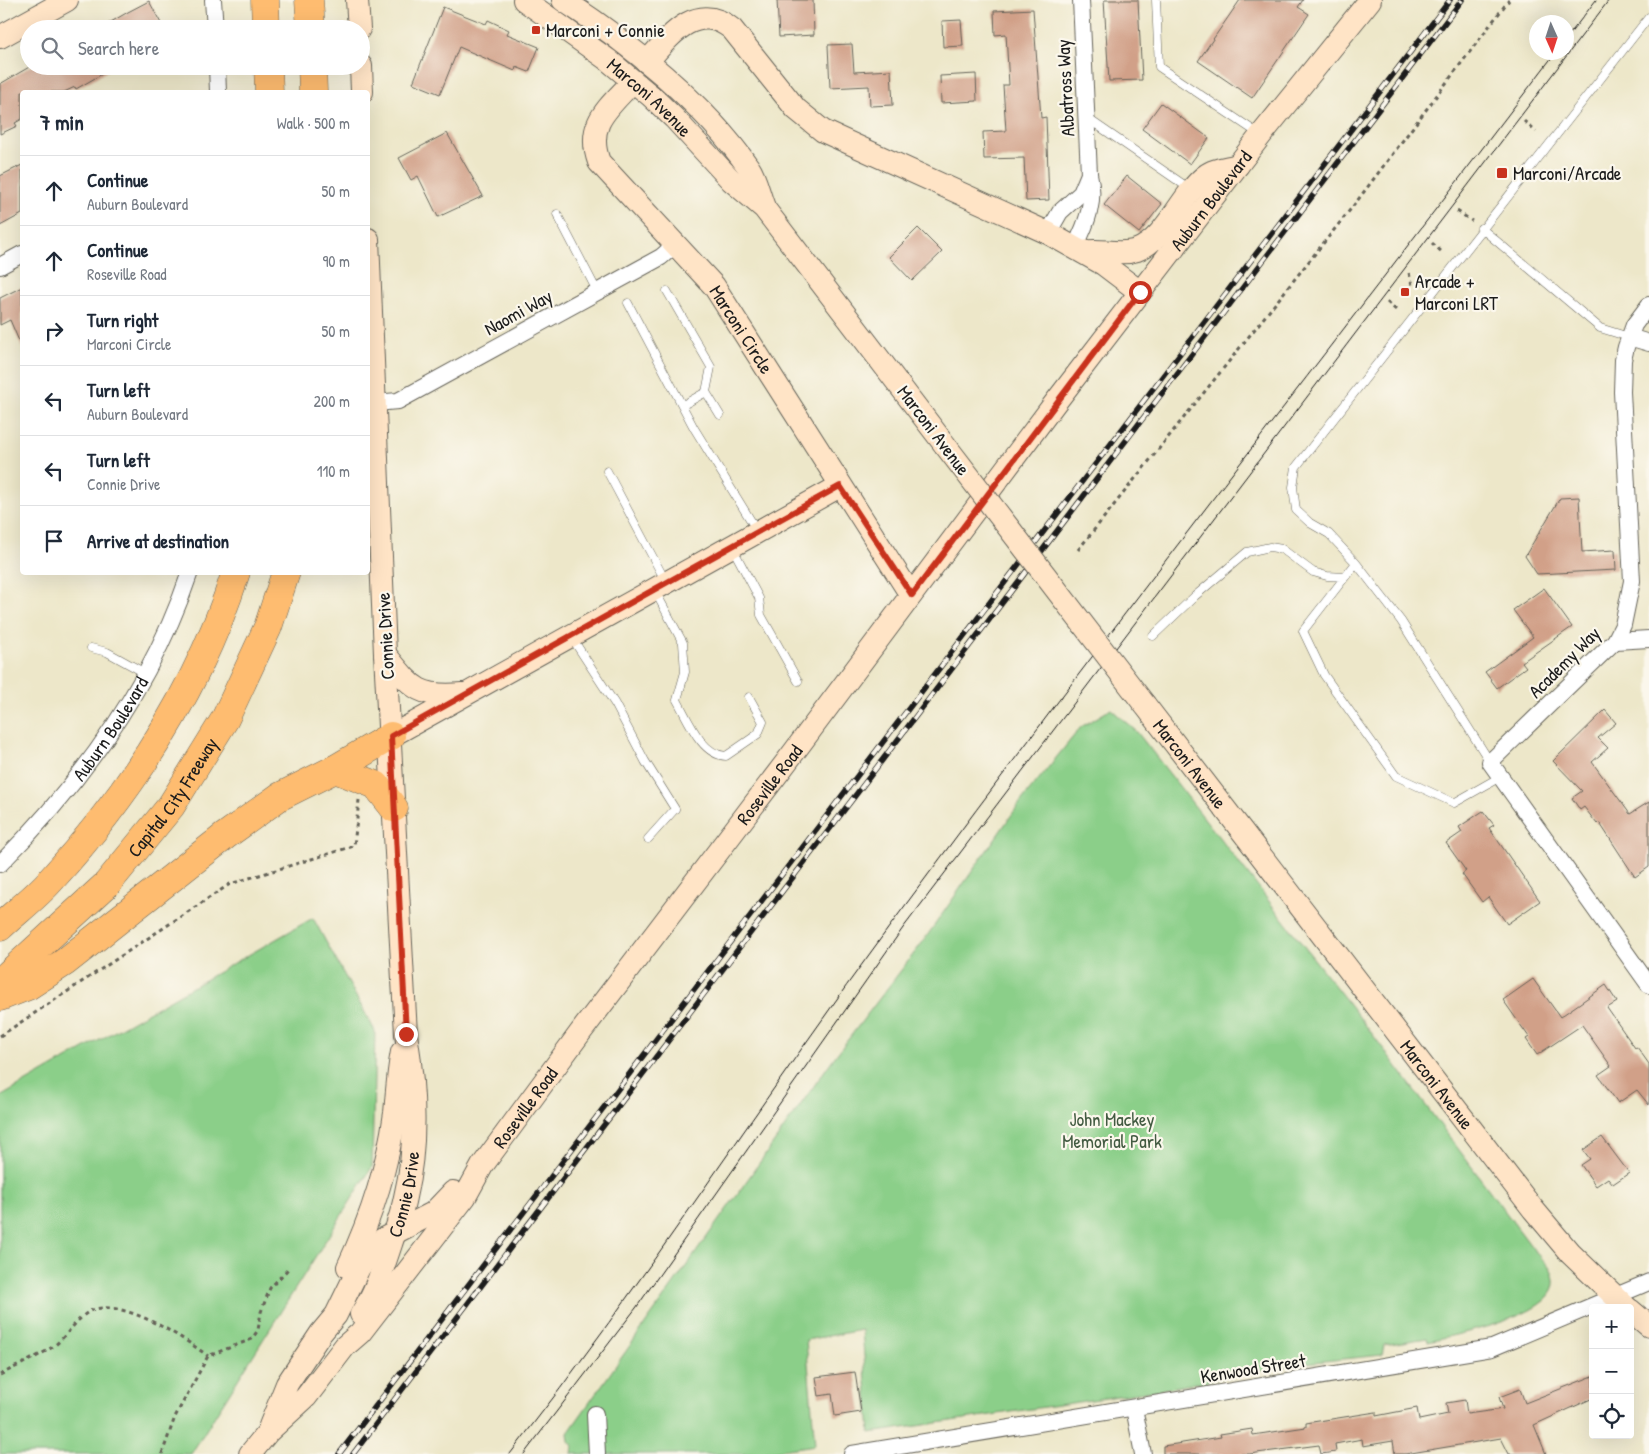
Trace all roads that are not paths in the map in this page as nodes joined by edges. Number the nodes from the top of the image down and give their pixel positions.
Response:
1 (67, 0) edge
2 (213, 0) edge
3 (265, 0) edge
4 (309, 0) edge
5 (524, 0) edge
6 (563, 0) edge
7 (1081, 0) edge
8 (1156, 0) edge
9 (1370, 0) edge
10 (358, 1) edge
11 (1649, 17) edge
12 (31, 20) edge
13 (214, 20) edge
14 (266, 20) edge
15 (310, 20) edge
16 (359, 20) edge
17 (20, 26) edge
18 (0, 37) edge
19 (647, 62) junction
20 (217, 75) edge
21 (268, 75) edge
22 (312, 75) edge
23 (361, 75) edge
24 (633, 81) junction
25 (218, 90) edge
26 (269, 90) edge
27 (313, 90) edge
28 (362, 90) edge
29 (1087, 118) junction
30 (1261, 135) junction
31 (1238, 165) junction
32 (1089, 174) junction
33 (1192, 190) junction
34 (764, 208) junction
35 (557, 214) dead end
36 (1478, 226) junction
37 (1048, 233) junction
38 (676, 244) junction
39 (1079, 250) junction
40 (20, 255) edge
41 (0, 266) edge
42 (370, 286) edge
43 (597, 291) junction
44 (666, 291) dead end
45 (1140, 292) junction
46 (628, 303) dead end
47 (1649, 305) edge
48 (1629, 337) junction
49 (1649, 343) edge
50 (706, 392) junction
51 (375, 403) junction
52 (1055, 403) joint
53 (682, 405) junction
54 (720, 415) dead end
55 (606, 471) dead end
56 (840, 486) junction
57 (758, 532) junction
58 (732, 546) junction
59 (1356, 563) junction
60 (189, 575) edge
61 (235, 575) edge
62 (285, 575) edge
63 (1345, 577) junction
64 (660, 586) junction
65 (912, 595) junction
66 (571, 635) junction
67 (1153, 636) dead end
68 (1649, 639) edge
69 (1615, 641) junction
70 (91, 648) dead end
71 (385, 654) junction
72 (146, 673) junction
73 (798, 682) dead end
74 (465, 694) junction
75 (749, 697) dead end
76 (391, 736) junction
77 (1490, 762) junction
78 (335, 769) junction
79 (1500, 777) junction
80 (394, 808) junction
81 (648, 838) dead end
82 (0, 864) edge
83 (0, 926) edge
84 (0, 982) edge
85 (1649, 985) edge
86 (0, 997) edge
87 (406, 1034) junction
88 (482, 1166) junction
89 (394, 1232) junction
90 (1649, 1282) edge
91 (1623, 1304) edge
92 (1625, 1304) edge
93 (1634, 1313) edge
94 (1589, 1316) edge
95 (1649, 1326) edge
96 (321, 1333) junction
97 (345, 1346) junction
98 (1134, 1408) junction
99 (595, 1414) dead end
100 (268, 1432) junction
101 (250, 1454) edge
102 (597, 1454) edge
103 (852, 1454) edge
104 (1143, 1454) edge

1 - 12 street
2 - 13 street
3 - 14 highway
4 - 15 highway
5 - 24 street, Marconi Avenue
6 - 19 street, Marconi Avenue
7 - 29 street, Albatross Way
8 - 30 lane
9 - 30 street, Auburn Boulevard
10 - 16 street
11 - 36 lane
17 - 18 street
19 - 34 street, Marconi Avenue
19 - 37 street, Marconi Avenue
20 - 25 street
21 - 26 highway
22 - 27 highway
23 - 28 street
24 - 34 street, Marconi Avenue
24 - 38 street, Marconi Circle
29 - 32 street, Albatross Way
29 - 33 lane
30 - 31 street, Auburn Boulevard
31 - 33 street
31 - 45 street, Auburn Boulevard
32 - 37 street
32 - 39 street, Albatross Way
33 - 39 street
34 - 91 street, Marconi Avenue, bridge
35 - 43 lane
36 - 48 lane
36 - 59 lane
37 - 39 street, Marconi Avenue
38 - 43 street, Naomi Way
38 - 56 street, Marconi Circle
39 - 45 street, Marconi Avenue
40 - 41 street
42 - 51 street, Connie Drive
43 - 51 street, Naomi Way
44 - 50 lane
45 - 52 street, Auburn Boulevard
46 - 53 lane
47 - 48 street, Academy Way
48 - 49 street
48 - 69 street, Academy Way
50 - 53 lane
50 - 54 lane
51 - 71 street, Connie Drive
52 - 65 street, Roseville Road
53 - 57 lane
55 - 64 lane
56 - 57 street
56 - 65 street, Marconi Circle
57 - 58 street
58 - 64 street
58 - 73 lane
59 - 63 lane
59 - 77 lane
60 - 72 street, Auburn Boulevard
61 - 83 highway
62 - 84 highway, Capital City Freeway
63 - 67 lane
63 - 79 lane
64 - 66 street
64 - 75 lane
65 - 88 street, Roseville Road
66 - 74 street
66 - 81 lane
68 - 69 street
69 - 77 street, Academy Way
70 - 72 lane
71 - 74 street
71 - 76 street, Connie Drive
72 - 82 street, Auburn Boulevard
74 - 76 street
76 - 78 highway
76 - 80 street, Connie Drive
77 - 79 street
78 - 80 highway
78 - 86 highway
79 - 85 street
80 - 87 street, Connie Drive
87 - 89 street, Connie Drive
87 - 96 street, Connie Drive
88 - 89 street, Roseville Road
88 - 97 street, Roseville Road
89 - 96 street, Roseville Road
89 - 97 street, Connie Drive
90 - 92 street, Kenwood Street
93 - 95 street, Marconi Avenue
94 - 98 street, Kenwood Street
96 - 100 street, Roseville Road
97 - 100 street, Roseville Road
98 - 103 street, Kenwood Street
98 - 104 street
99 - 102 street
100 - 101 street, Roseville Road

